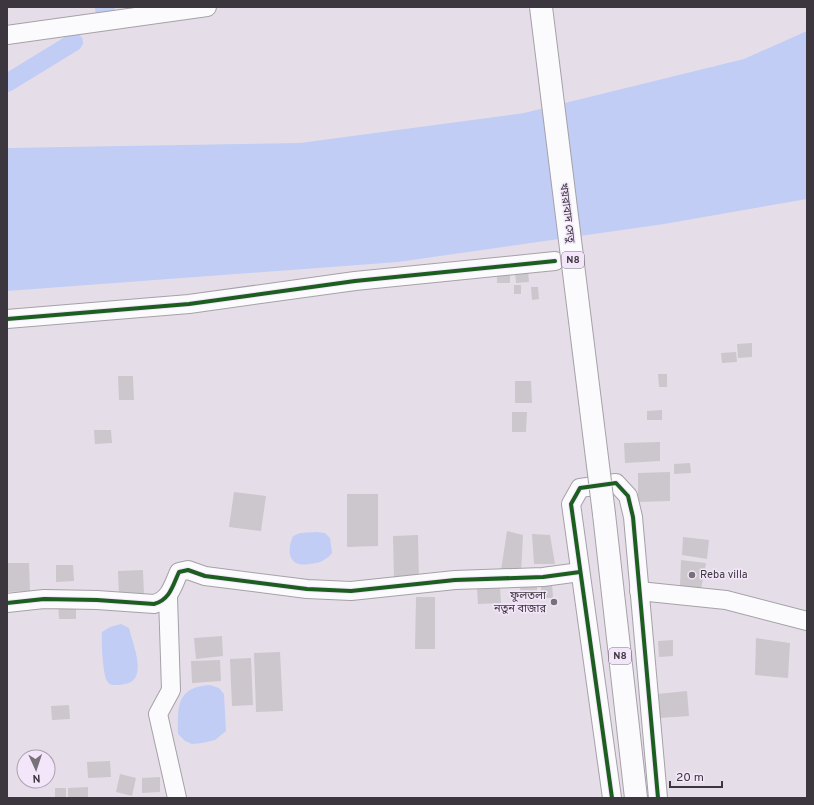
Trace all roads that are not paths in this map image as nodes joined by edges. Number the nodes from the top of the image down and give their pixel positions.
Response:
1 (207, 7) edge
2 (541, 7) edge
3 (7, 35) edge
4 (555, 261) dead end
5 (7, 319) edge
6 (580, 572) junction
7 (639, 591) junction
8 (168, 597) junction
9 (7, 603) edge
10 (807, 621) edge
11 (177, 798) edge
12 (612, 798) edge
13 (636, 798) edge
14 (658, 798) edge

1 - 3 street
2 - 13 highway, খয়রাবাদ সেতু / N8, bridge
4 - 5 street
6 - 7 street
6 - 8 street
6 - 12 street
7 - 10 street
7 - 14 street
8 - 9 street
8 - 11 street

